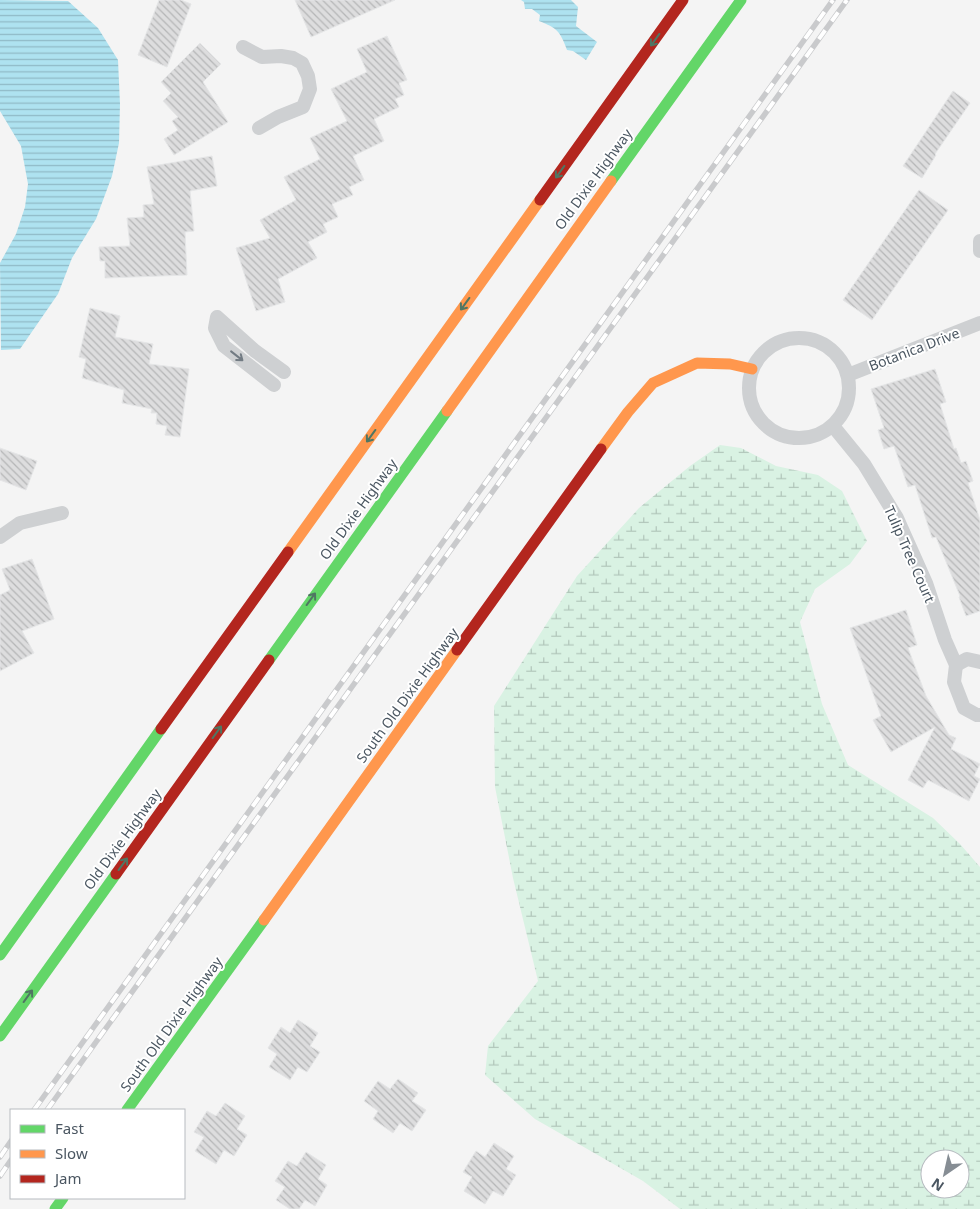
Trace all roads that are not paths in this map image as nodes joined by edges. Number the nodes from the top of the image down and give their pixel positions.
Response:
1 (683, 0) edge
2 (741, 0) edge
3 (243, 47) dead end
4 (259, 128) dead end
5 (980, 241) edge
6 (980, 251) edge
7 (980, 323) edge
8 (752, 370) junction
9 (284, 372) dead end
10 (848, 374) junction
11 (274, 385) dead end
12 (833, 426) junction
13 (62, 513) dead end
14 (0, 537) edge
15 (980, 662) edge
16 (956, 665) junction
17 (980, 715) edge
18 (0, 955) edge
19 (0, 1036) edge
20 (128, 1109) edge

1 -> 18 main road
19 -> 2 main road, Old Dixie Highway
3 - 4 street
5 - 6 street
7 - 10 street, Botanica Drive
8 - 10 street
8 - 12 street
8 - 20 main road, South Old Dixie Highway
9 -> 11 street
10 - 12 street
12 - 16 street, Tulip Tree Court
13 - 14 street
15 - 16 street
16 - 17 street, Tulip Tree Court

